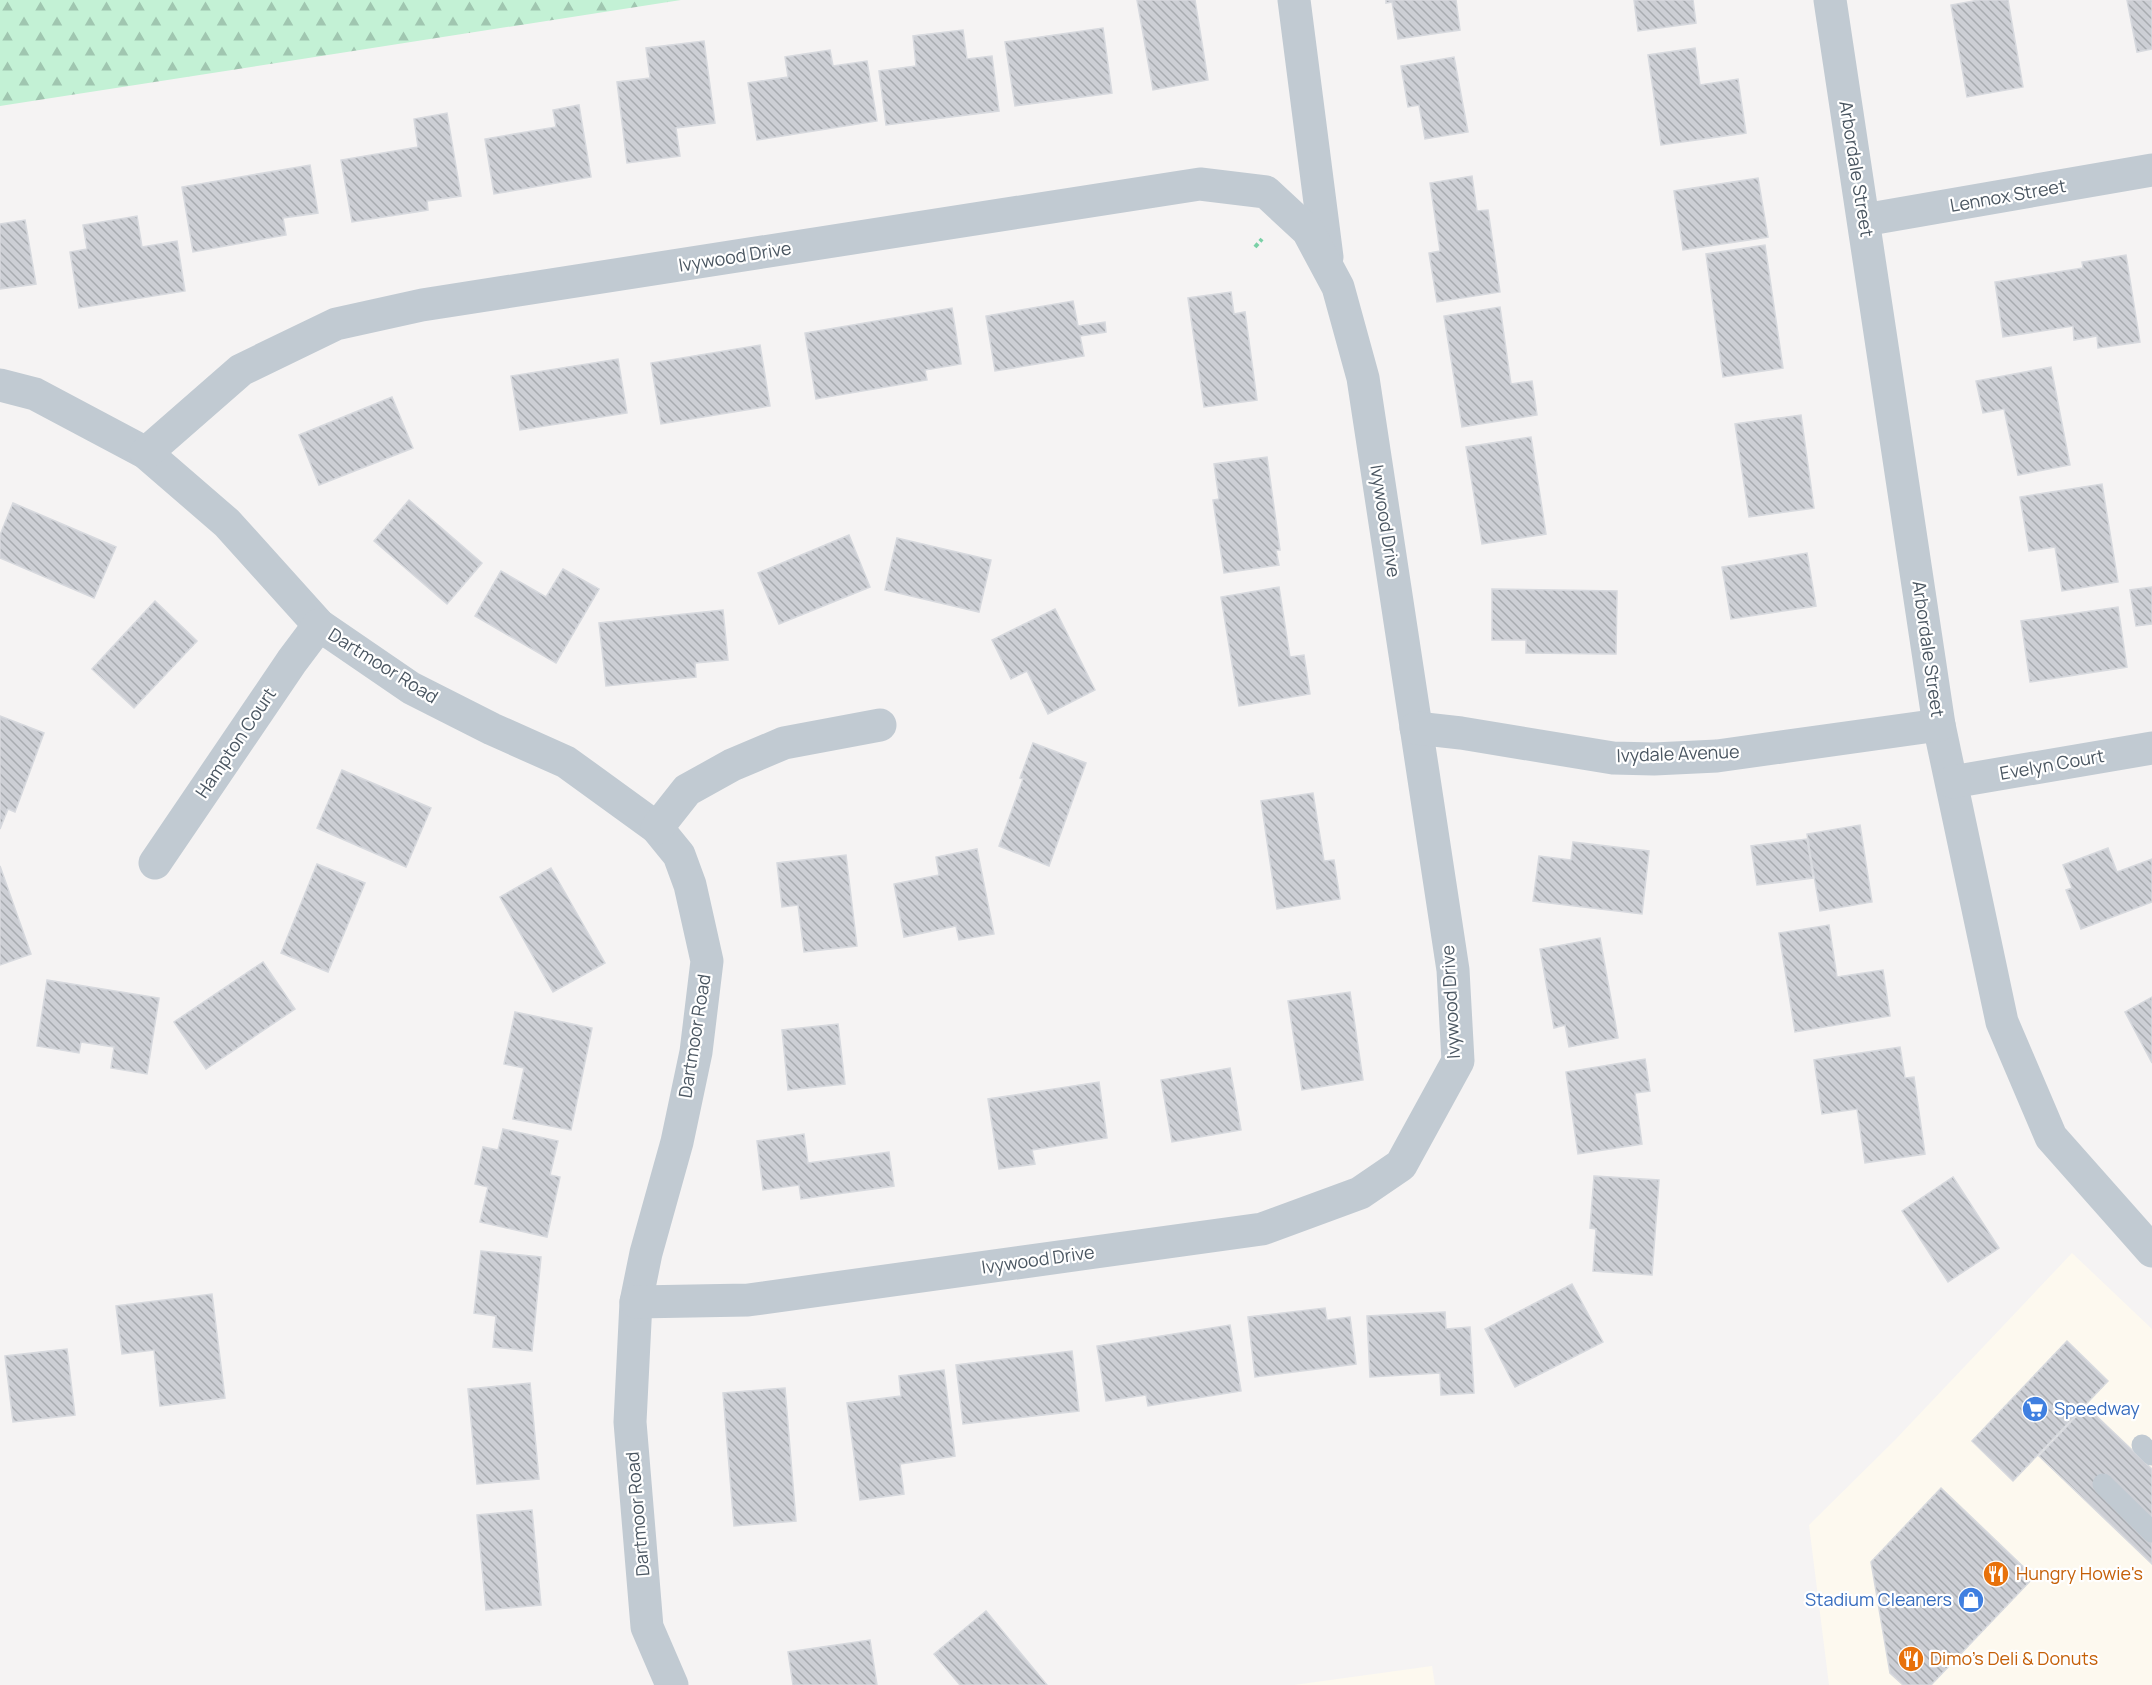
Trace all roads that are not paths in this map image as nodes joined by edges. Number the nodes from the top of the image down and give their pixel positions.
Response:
1 (1294, 0) edge
2 (1830, 0) edge
3 (2152, 170) edge
4 (1864, 220) junction
5 (1328, 268) junction
6 (0, 386) edge
7 (146, 453) junction
8 (319, 625) junction
9 (880, 724) dead end
10 (1939, 725) junction
11 (1416, 728) junction
12 (2152, 748) edge
13 (1952, 782) junction
14 (657, 828) junction
15 (155, 862) dead end
16 (2150, 1243) edge
17 (636, 1302) junction
18 (2103, 1485) dead end
19 (2152, 1532) edge
20 (672, 1685) edge

1 - 5 street, Ivywood Drive
2 - 4 street, Arbordale Street
3 - 4 street, Lennox Street
4 - 10 street, Arbordale Street
5 - 7 street, Ivywood Drive
5 - 11 street, Ivywood Drive
6 - 7 street, Dartmoor Road
7 - 8 street, Dartmoor Road
8 - 14 street, Dartmoor Road
8 - 15 street, Hampton Court
9 - 14 street
10 - 11 street, Ivydale Avenue
10 - 13 street, Arbordale Street
11 - 17 street, Ivywood Drive
12 - 13 street, Evelyn Court
13 - 16 street, Arbordale Street
14 - 17 street, Dartmoor Road
17 - 20 street, Dartmoor Road
18 - 19 lane

